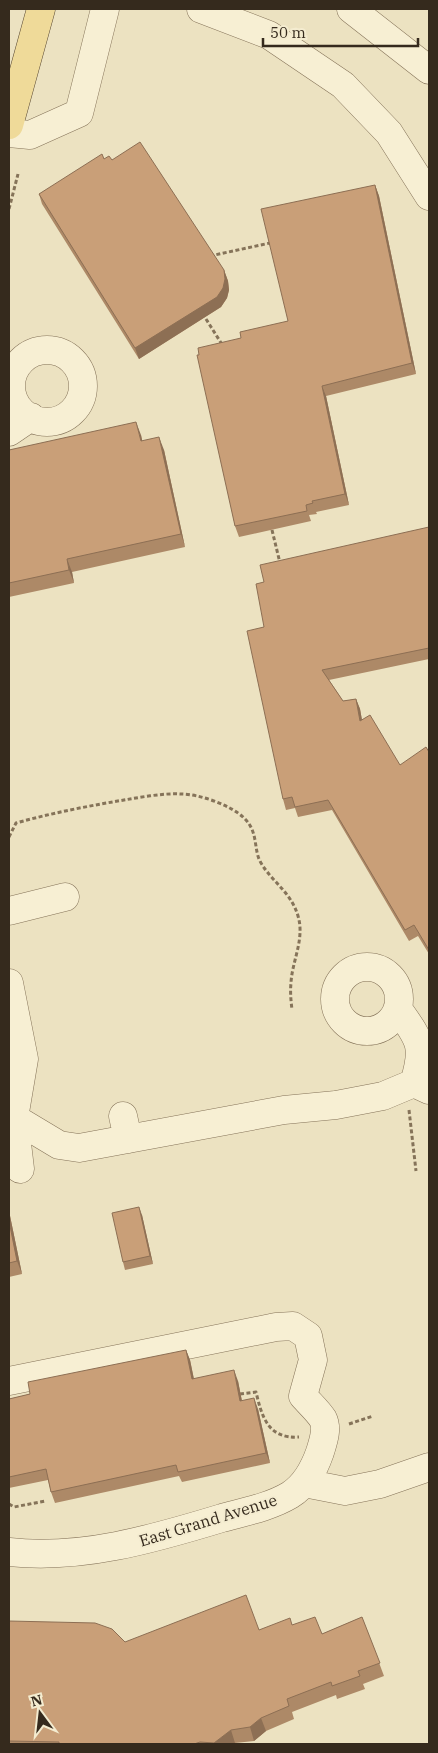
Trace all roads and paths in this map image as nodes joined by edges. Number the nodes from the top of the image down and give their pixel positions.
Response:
1 (41, 9) edge
2 (105, 9) edge
3 (201, 9) edge
4 (351, 9) edge
5 (429, 70) edge
6 (9, 125) edge
7 (9, 133) edge
8 (18, 174) dead end
9 (429, 196) edge
10 (9, 209) edge
11 (270, 243) edge
12 (202, 257) edge
13 (206, 319) edge
14 (228, 353) edge
15 (272, 530) edge
16 (282, 572) edge
17 (9, 837) edge
18 (65, 897) dead end
19 (9, 911) edge
20 (9, 983) edge
21 (398, 1008) dead end
22 (292, 1010) dead end
23 (422, 1087) edge
24 (408, 1109) dead end
25 (10, 1118) edge
26 (20, 1169) dead end
27 (416, 1171) dead end
28 (9, 1382) edge
29 (240, 1394) edge
30 (307, 1436) dead end
31 (429, 1467) edge
32 (304, 1483) junction
33 (45, 1501) dead end
34 (9, 1504) edge
35 (9, 1552) edge

1 - 6 main road
2 - 7 street
3 - 9 street
4 - 5 street
8 - 10 path
11 - 12 path
13 - 14 path
15 - 16 path
17 - 22 path
18 - 19 street
20 - 25 street
21 - 23 street
23 - 25 street
24 - 27 path
25 - 26 street
28 - 32 street, East Grand Avenue
29 - 30 path
31 - 32 street
32 - 35 street, East Grand Avenue
33 - 34 path

